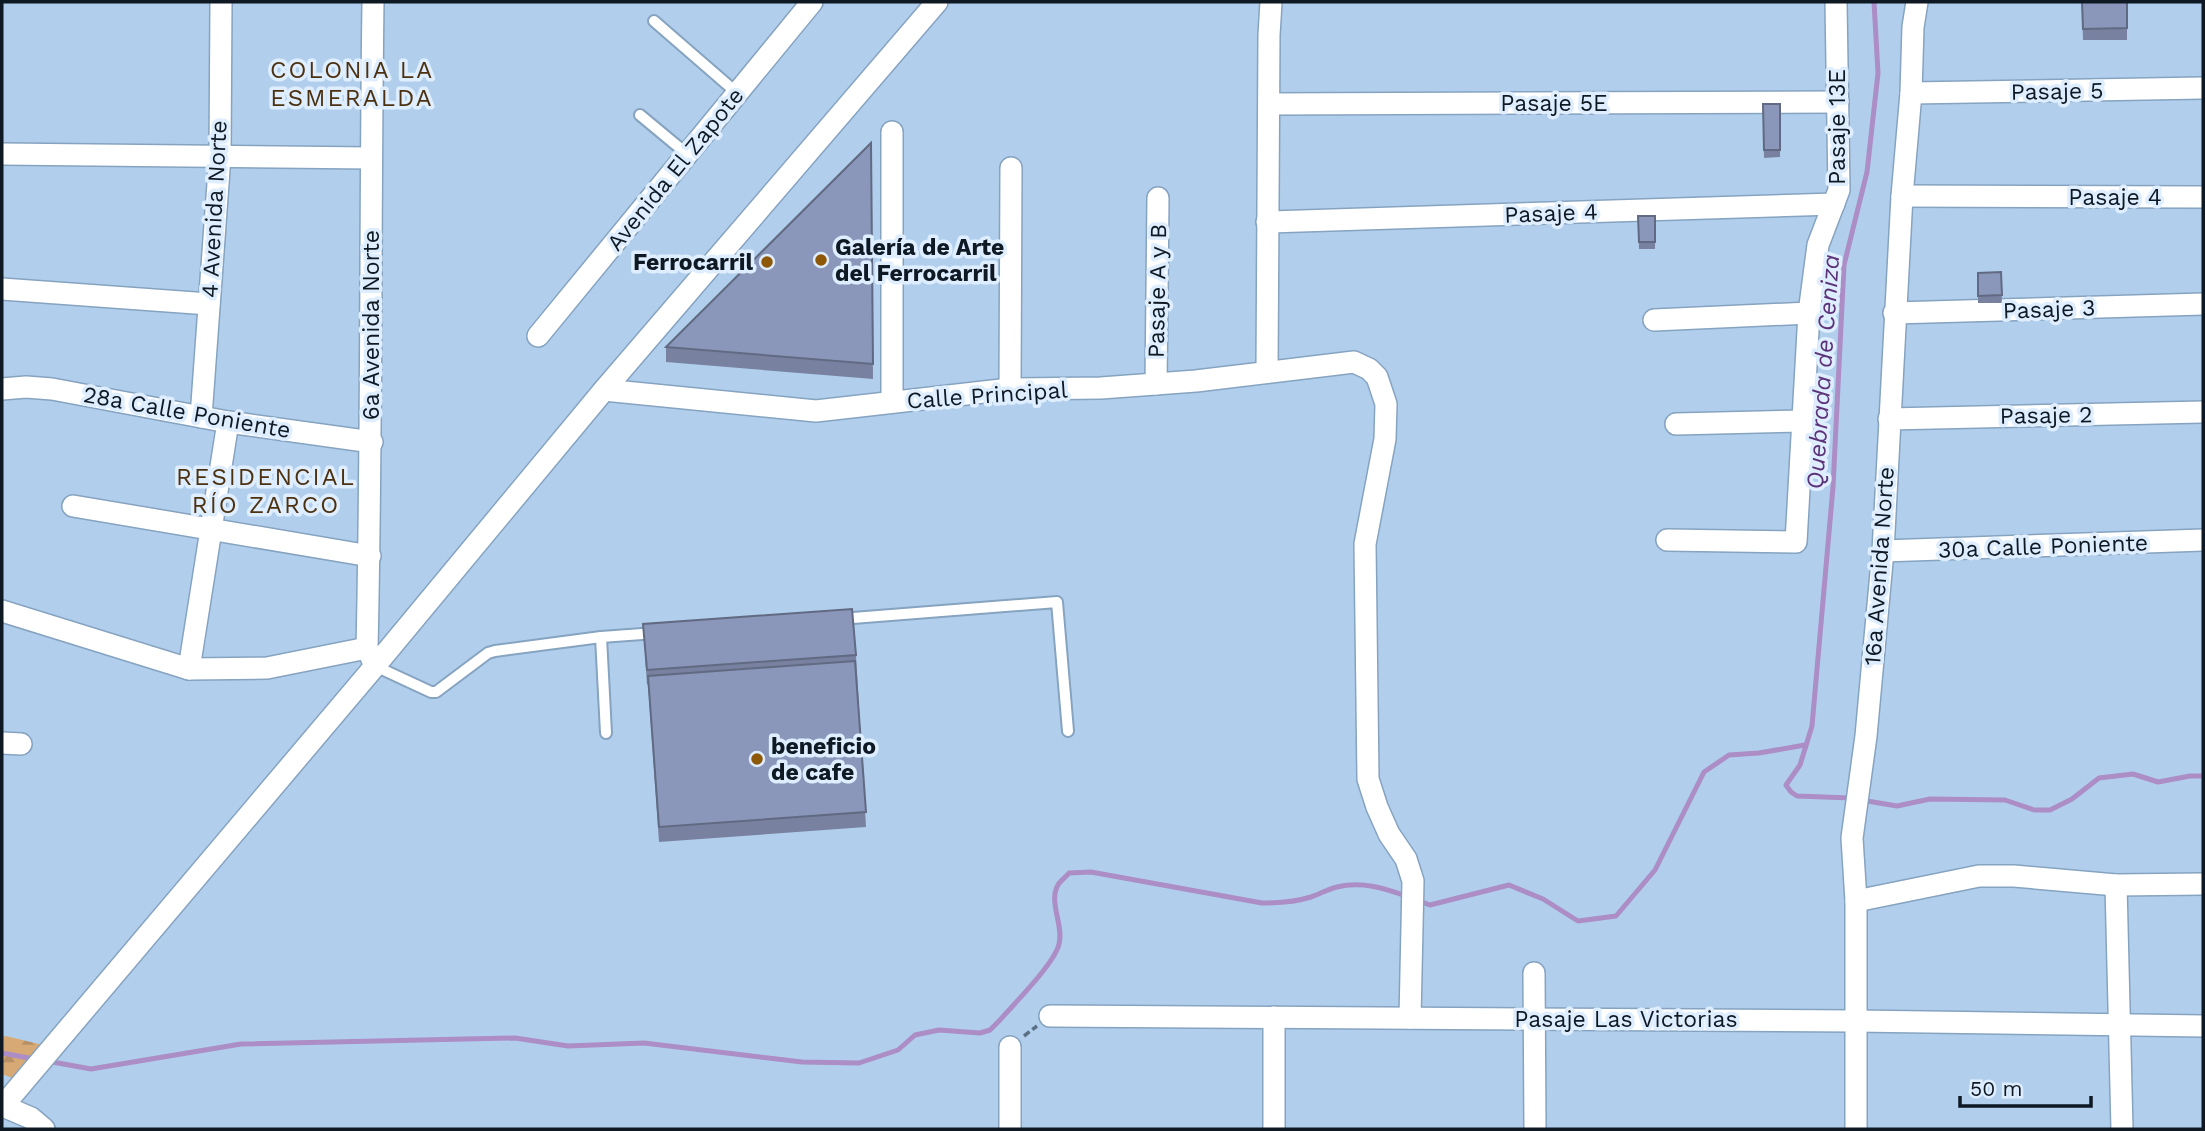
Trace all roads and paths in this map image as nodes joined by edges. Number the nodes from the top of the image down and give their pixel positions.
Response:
1 (221, 2) edge
2 (373, 2) edge
3 (812, 2) edge
4 (937, 2) edge
5 (1271, 2) edge
6 (1836, 2) edge
7 (1917, 2) edge
8 (654, 20) dead end
9 (2203, 88) edge
10 (737, 93) junction
11 (1911, 93) junction
12 (1838, 102) junction
13 (1269, 104) junction
14 (640, 115) dead end
15 (892, 132) dead end
16 (2, 154) edge
17 (687, 154) junction
18 (219, 156) junction
19 (371, 158) junction
20 (1011, 168) dead end
21 (1902, 196) junction
22 (2203, 197) edge
23 (1158, 198) dead end
24 (1834, 204) junction
25 (1267, 222) junction
26 (2, 289) edge
27 (209, 304) junction
28 (2203, 304) edge
29 (1809, 313) junction
30 (1894, 313) junction
31 (1654, 320) dead end
32 (537, 336) dead end
33 (1267, 372) junction
34 (1156, 384) junction
35 (1010, 389) junction
36 (604, 390) junction
37 (2, 395) edge
38 (892, 402) junction
39 (2203, 412) edge
40 (201, 416) junction
41 (1889, 419) junction
42 (1803, 421) junction
43 (228, 422) junction
44 (1676, 424) dead end
45 (372, 442) junction
46 (73, 506) dead end
47 (211, 530) junction
48 (1667, 540) dead end
49 (2203, 540) edge
50 (1882, 551) junction
51 (369, 556) junction
52 (2, 611) edge
53 (822, 620) edge
54 (670, 632) edge
55 (601, 637) junction
56 (371, 657) junction
57 (189, 669) junction
58 (1068, 730) dead end
59 (606, 733) dead end
60 (2203, 884) edge
61 (2116, 885) junction
62 (1856, 901) junction
63 (1534, 973) dead end
64 (1049, 1016) joint
65 (1274, 1017) junction
66 (1410, 1018) junction
67 (1534, 1019) junction
68 (1854, 1021) junction
69 (2119, 1026) junction
70 (2203, 1026) edge
71 (1010, 1047) joint
72 (3, 1106) edge
73 (44, 1129) edge
74 (1010, 1129) edge
75 (1274, 1129) edge
76 (1535, 1129) edge
77 (1856, 1129) edge
78 (2122, 1129) edge

1 - 18 street, 4 Avenida Norte
2 - 19 street, 6a Avenida Norte
3 - 10 street, Avenida El Zapote
4 - 36 street
5 - 13 street
6 - 12 street, Pasaje 13E
7 - 11 street, 16a Avenida Norte
8 - 10 lane
9 - 11 street, Pasaje 5
10 - 17 street, Avenida El Zapote
11 - 21 street, 16a Avenida Norte
12 - 13 street, Pasaje 5E
12 - 24 street, Pasaje 13E
13 - 25 street
14 - 17 lane
15 - 38 street
16 - 18 street
17 - 32 street, Avenida El Zapote
18 - 19 street
18 - 27 street, 4 Avenida Norte
19 - 45 street, 6a Avenida Norte
20 - 35 street
21 - 22 street, Pasaje 4
21 - 30 street, 16a Avenida Norte
23 - 34 street, Pasaje A y B
24 - 25 street, Pasaje 4
24 - 29 street, Pasaje 13E
25 - 33 street
26 - 27 street
27 - 40 street, 4 Avenida Norte
28 - 30 street, Pasaje 3
29 - 31 street
29 - 42 street, Pasaje 13E
30 - 41 street, 16a Avenida Norte
33 - 34 street, Calle Principal
33 - 66 street, Calle Principal
34 - 35 street, Calle Principal
35 - 38 street, Calle Principal
36 - 38 street, Calle Principal
36 - 56 street
37 - 40 street, 28a Calle Poniente
39 - 41 street, Pasaje 2
40 - 43 street, 28a Calle Poniente
41 - 50 street, 16a Avenida Norte
42 - 44 street
42 - 48 street, Pasaje 13E
43 - 45 street, 28a Calle Poniente
43 - 47 street
45 - 51 street, 6a Avenida Norte
46 - 47 street
47 - 51 street
47 - 57 street
49 - 50 street, 30a Calle Poniente
50 - 62 street, 16a Avenida Norte
51 - 56 street, 6a Avenida Norte
52 - 57 street
53 - 58 lane
54 - 55 lane
55 - 56 lane
55 - 59 lane
56 - 57 street
56 - 72 street
60 - 61 street
61 - 62 street
61 - 69 street
62 - 68 street, 16a Avenida Norte
63 - 67 street
64 - 65 street, Pasaje Las Victorias
64 - 71 path
65 - 66 street, Pasaje Las Victorias
65 - 75 street
66 - 67 street, Pasaje Las Victorias
67 - 68 street, Pasaje Las Victorias
67 - 76 street
68 - 69 street, Pasaje Las Victorias
68 - 77 street, 16a Avenida Norte
69 - 70 street, Pasaje Las Victorias
69 - 78 street
71 - 74 street
72 - 73 street

